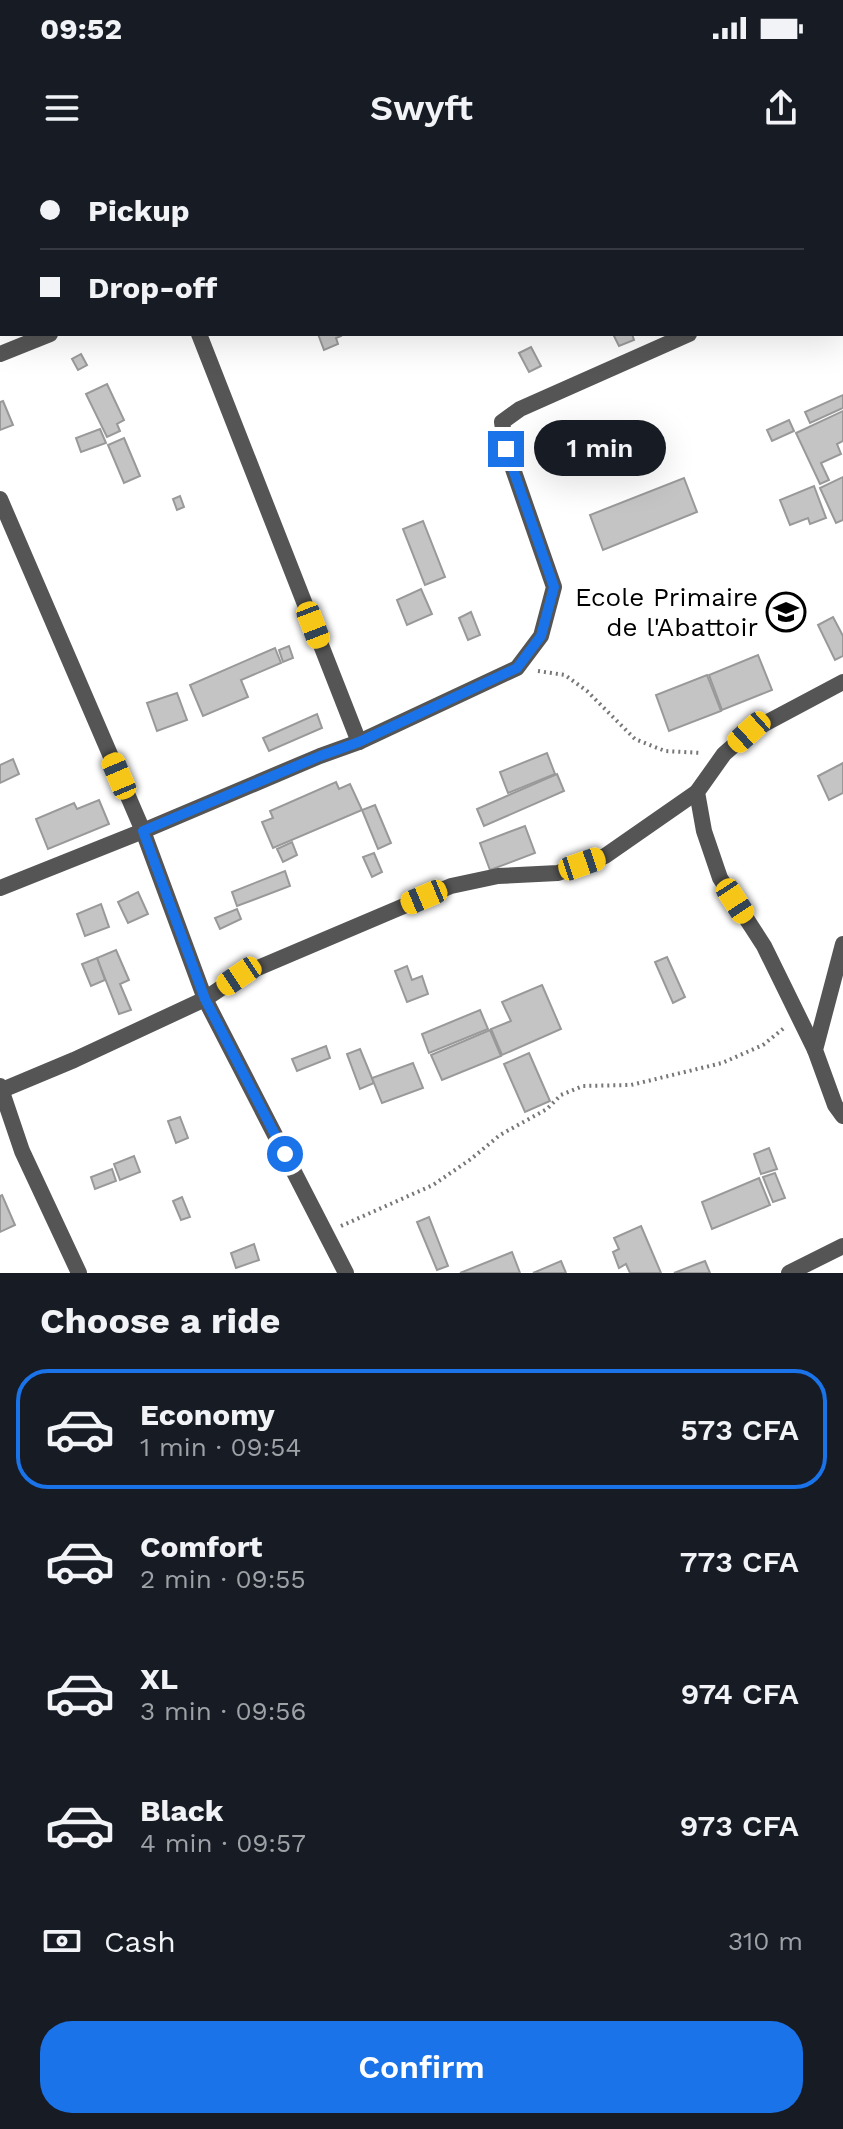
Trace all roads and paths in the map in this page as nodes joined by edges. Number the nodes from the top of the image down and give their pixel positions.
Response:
1 (45, 336) edge
2 (200, 336) edge
3 (684, 336) edge
4 (0, 354) edge
5 (0, 499) edge
6 (517, 668) junction
7 (843, 682) edge
8 (359, 742) junction
9 (724, 754) junction
10 (697, 792) junction
11 (143, 831) junction
12 (0, 888) edge
13 (843, 944) edge
14 (205, 999) junction
15 (798, 1016) junction
16 (815, 1050) junction
17 (1, 1088) edge
18 (843, 1116) edge
19 (325, 1232) junction
20 (843, 1246) edge
21 (79, 1273) edge
22 (346, 1273) edge
23 (789, 1273) edge

1 - 4 street
2 - 8 street
3 - 6 street
5 - 11 street
6 - 8 street
6 - 9 path
7 - 9 street
8 - 11 street
9 - 10 street
10 - 14 street
10 - 15 street
11 - 12 street
11 - 14 street
13 - 16 street
14 - 17 street
14 - 19 street
15 - 16 street
15 - 19 path
16 - 18 street
17 - 21 street
19 - 22 street
20 - 23 street

